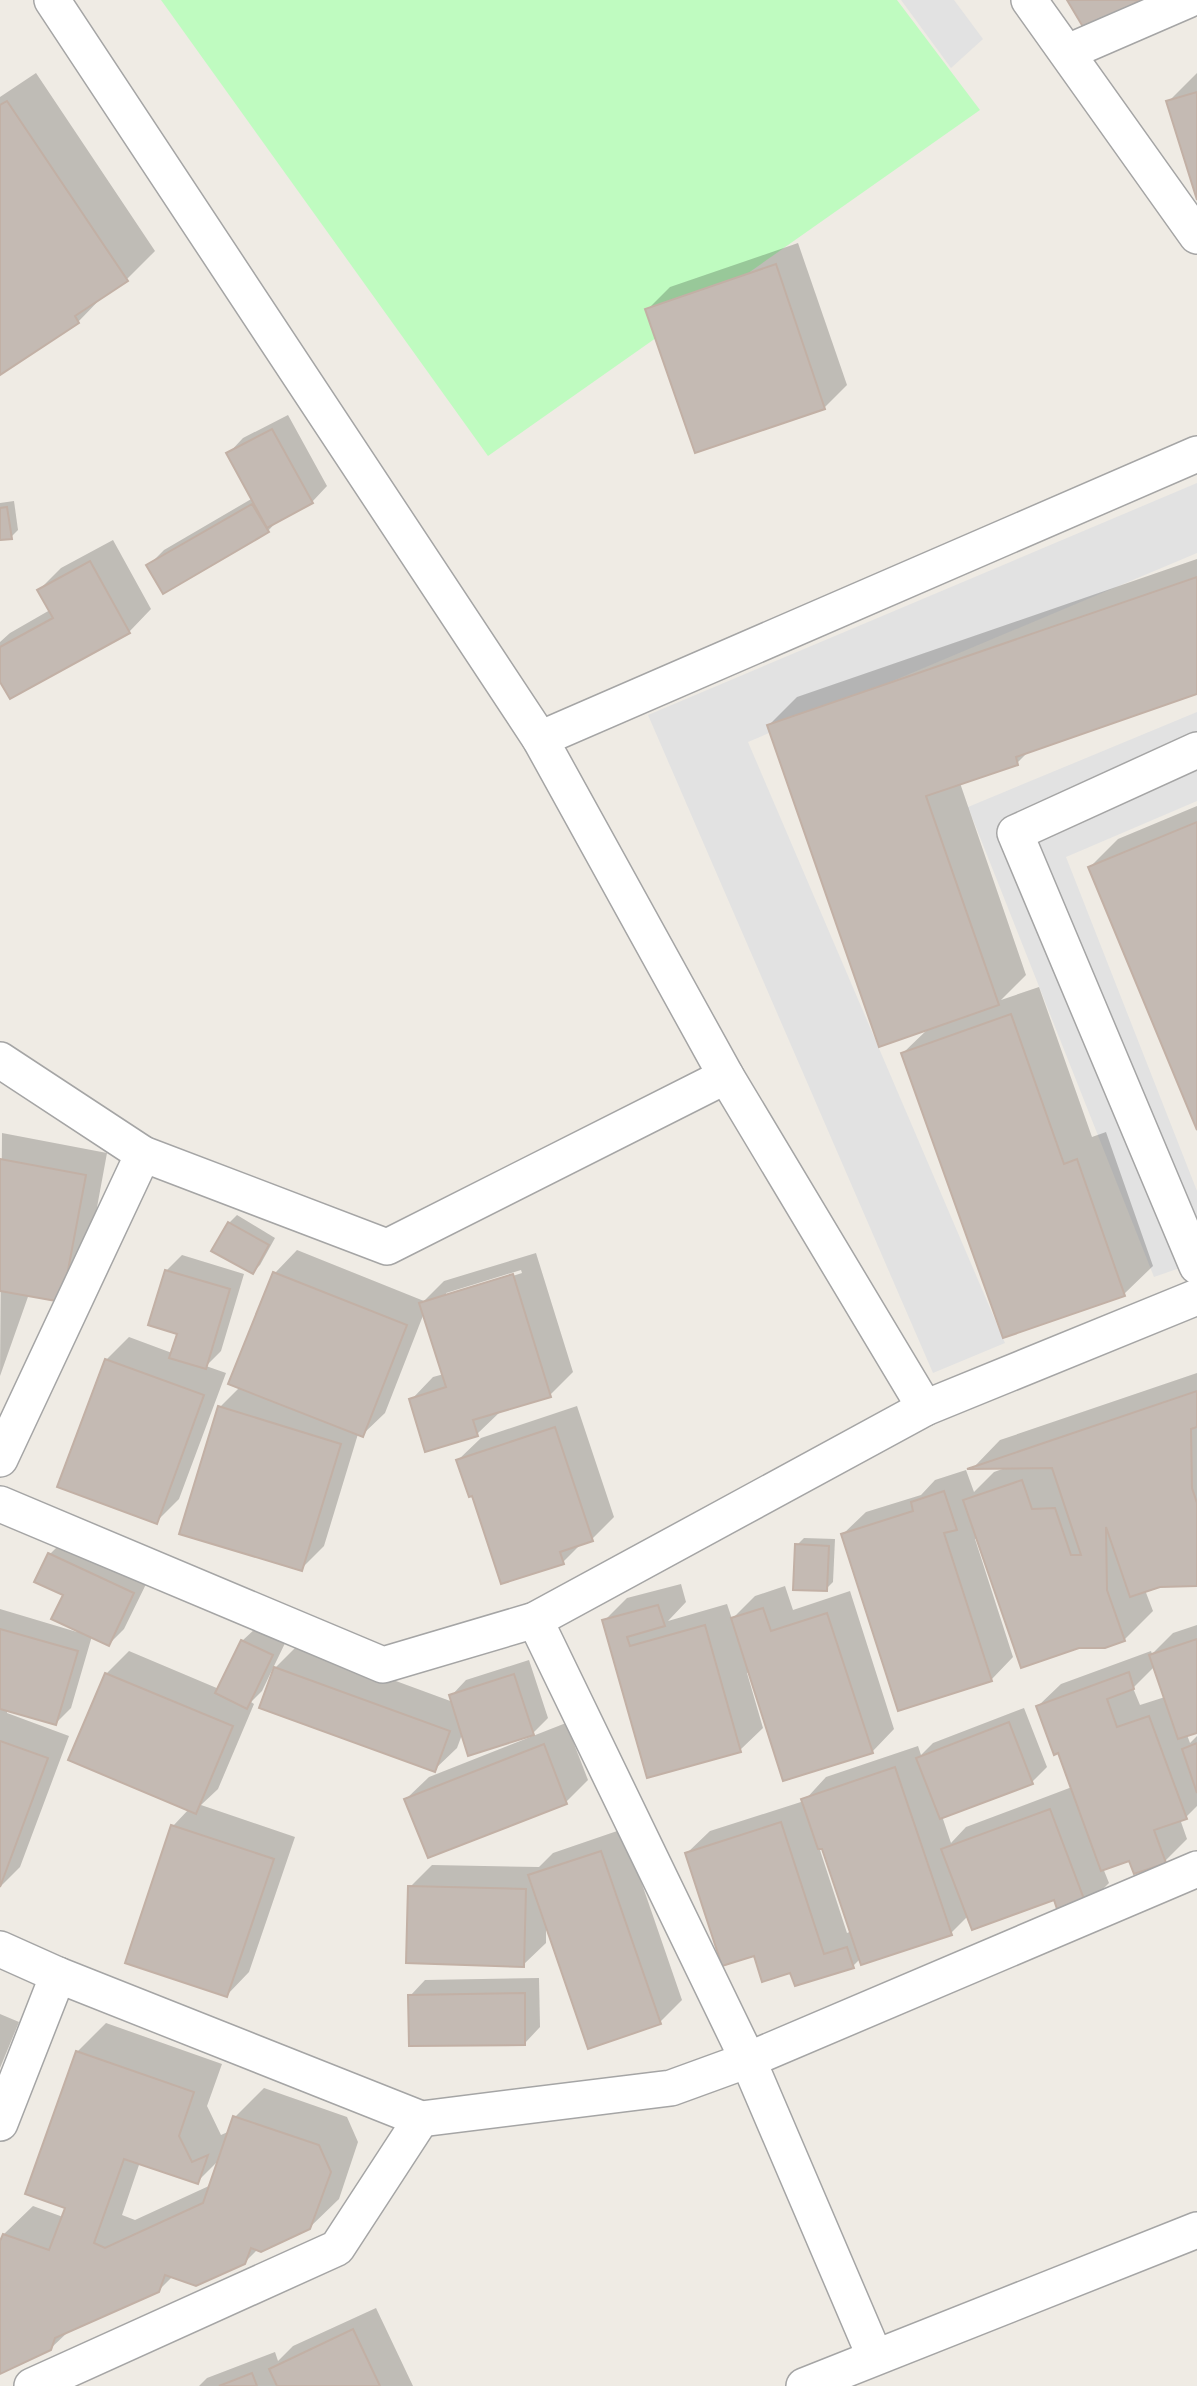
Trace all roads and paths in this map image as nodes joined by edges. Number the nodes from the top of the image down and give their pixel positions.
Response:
1 (52, 0) edge
2 (1029, 0) edge
3 (1188, 0) edge
4 (1068, 52) junction
5 (1197, 236) edge
6 (1197, 454) edge
7 (540, 739) junction
8 (1197, 750) edge
9 (0, 1060) edge
10 (726, 1076) junction
11 (143, 1154) junction
12 (1197, 1266) edge
13 (1197, 1297) edge
14 (925, 1408) junction
15 (0, 1459) edge
16 (0, 1504) edge
17 (536, 1620) junction
18 (1197, 1869) edge
19 (0, 1949) edge
20 (58, 1975) junction
21 (748, 2060) junction
22 (421, 2119) junction
23 (0, 2123) edge
24 (1197, 2230) edge
25 (875, 2357) junction
26 (32, 2386) edge
27 (805, 2386) edge

1 - 7 street
2 - 4 street
3 - 4 street
4 - 5 street
6 - 7 street
7 - 10 street
8 - 12 street
9 - 11 street
10 - 11 street
10 - 14 street
11 - 15 street
13 - 14 street
14 - 17 street
16 - 17 street
17 - 21 street
18 - 21 street
19 - 20 street
20 - 22 street
20 - 23 street
21 - 22 street
21 - 25 street
22 - 26 street
24 - 25 street
25 - 27 street

